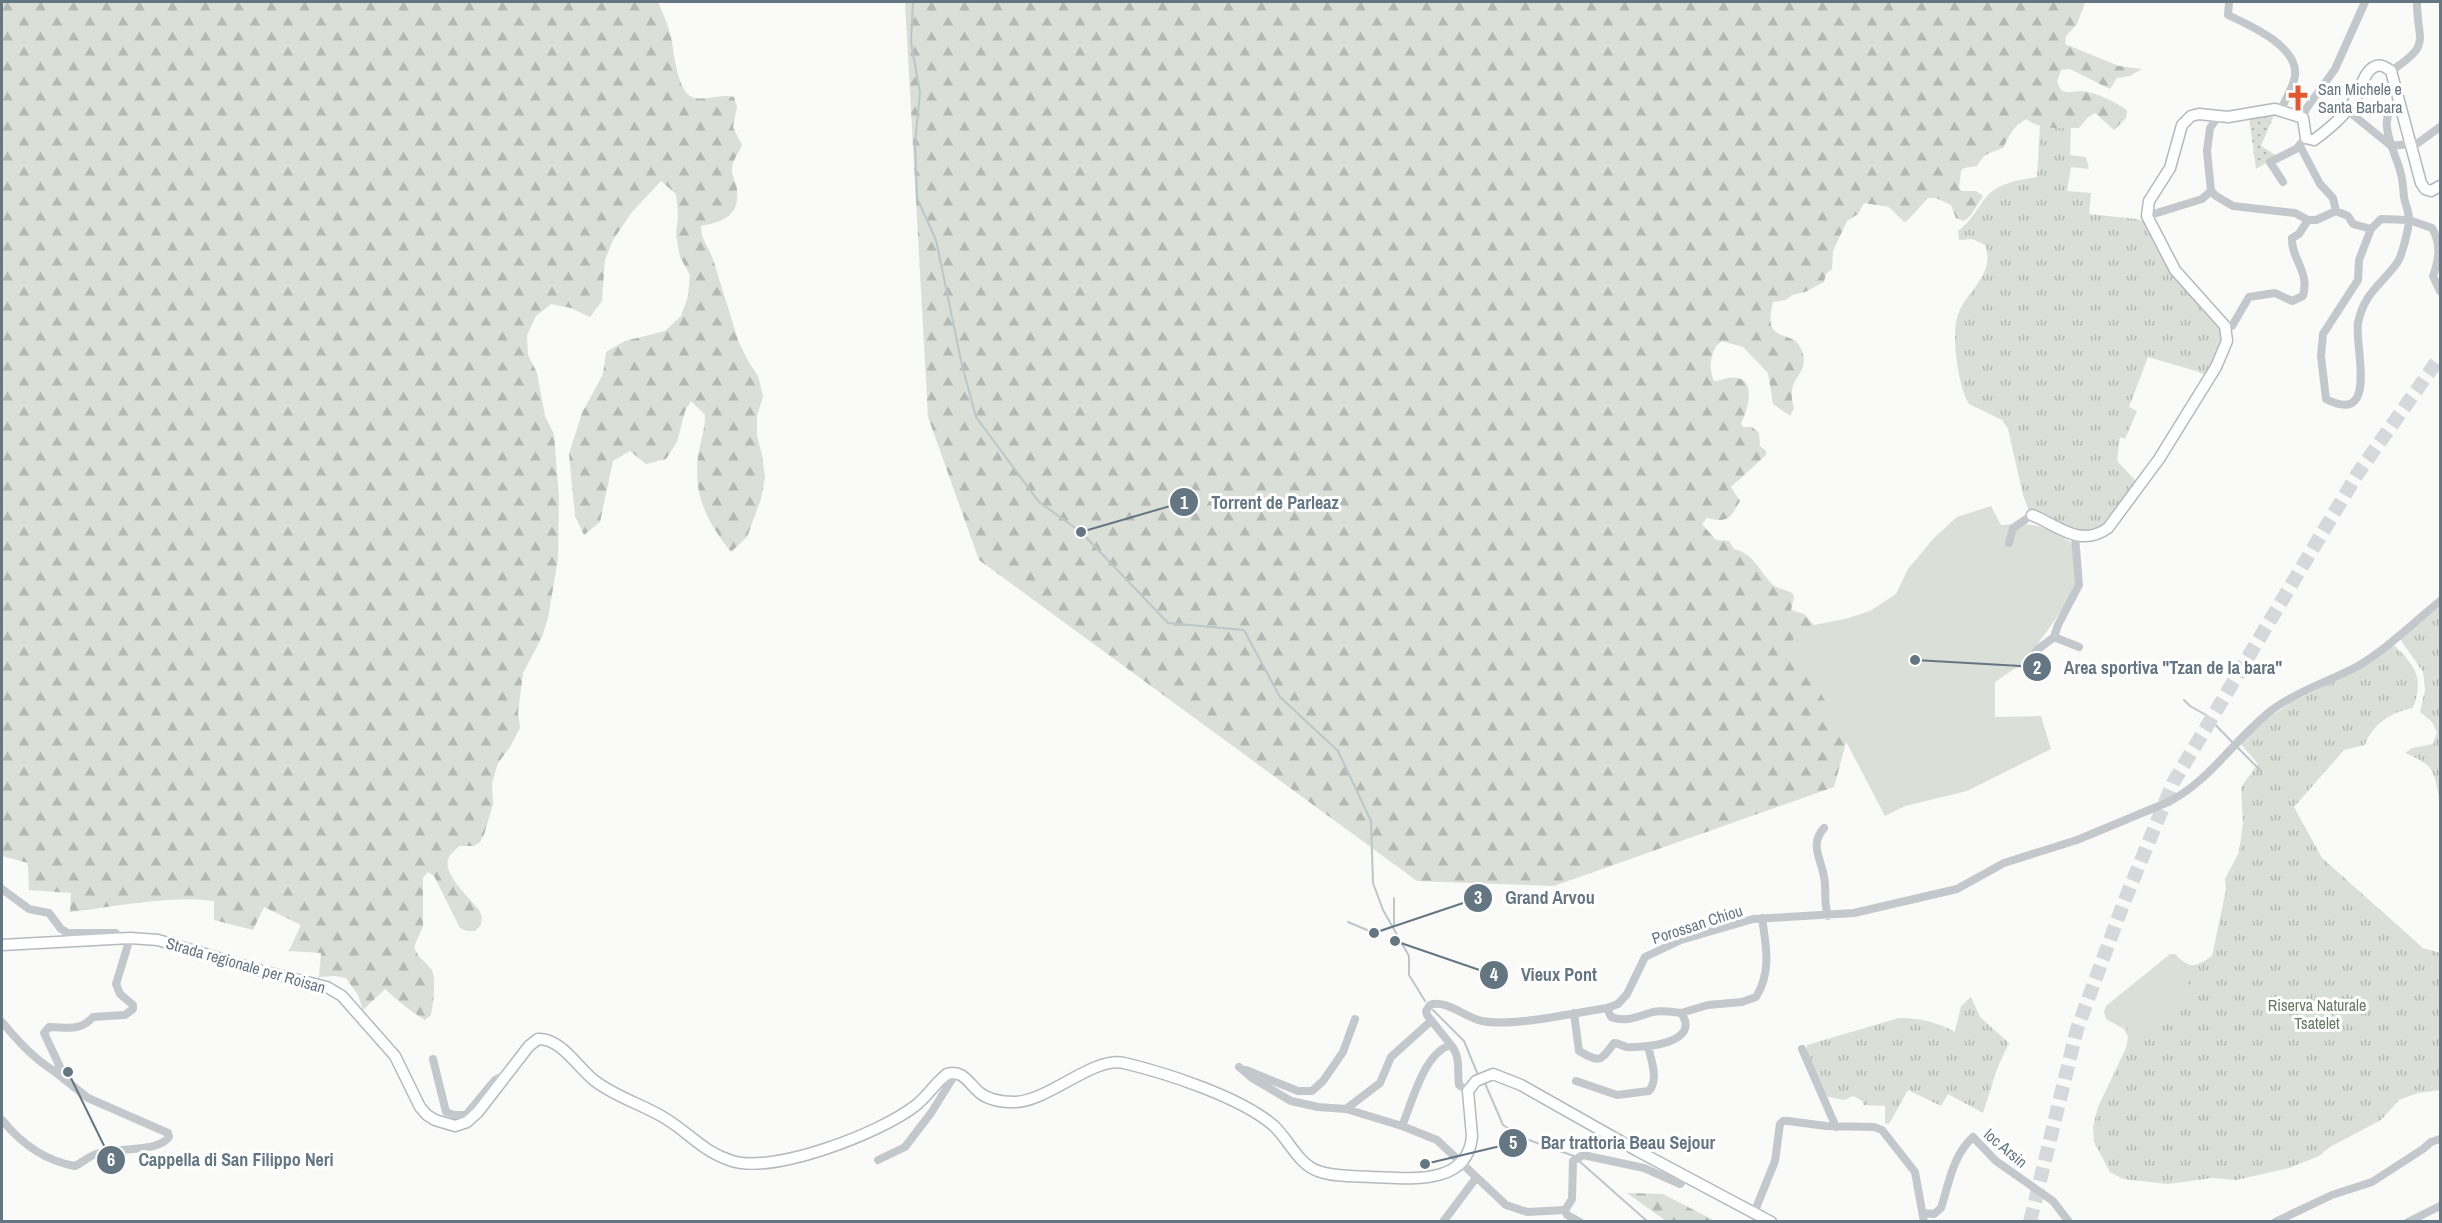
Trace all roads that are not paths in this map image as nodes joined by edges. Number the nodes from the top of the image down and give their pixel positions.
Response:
1 (2229, 2) edge
2 (2365, 2) edge
3 (2417, 2) edge
4 (2391, 71) junction
5 (2398, 103) junction
6 (2281, 110) junction
7 (2347, 110) junction
8 (2218, 117) junction
9 (2303, 118) junction
10 (2440, 127) edge
11 (2303, 142) junction
12 (2410, 144) junction
13 (2391, 146) junction
14 (2283, 182) dead end
15 (2440, 186) edge
16 (2211, 191) junction
17 (2336, 211) junction
18 (2147, 216) junction
19 (2308, 220) junction
20 (2409, 220) junction
21 (2371, 229) junction
22 (2440, 291) edge
23 (2226, 328) junction
24 (2032, 515) joint
25 (2075, 536) junction
26 (2009, 543) dead end
27 (2440, 601) edge
28 (2054, 637) junction
29 (2079, 647) dead end
30 (2030, 676) dead end
31 (1824, 828) dead end
32 (2, 889) edge
33 (1828, 916) junction
34 (1765, 918) junction
35 (124, 938) junction
36 (2, 945) edge
37 (1607, 1008) junction
38 (1574, 1013) junction
39 (1681, 1013) junction
40 (1355, 1019) dead end
41 (1431, 1021) junction
42 (2, 1022) edge
43 (1451, 1045) junction
44 (1648, 1046) junction
45 (1802, 1049) dead end
46 (433, 1059) dead end
47 (54, 1071) junction
48 (956, 1073) junction
49 (508, 1074) junction
50 (1576, 1081) dead end
51 (1468, 1091) junction
52 (1346, 1109) junction
53 (2, 1120) edge
54 (1402, 1126) junction
55 (1836, 1127) junction
56 (2440, 1139) edge
57 (878, 1160) dead end
58 (1460, 1163) junction
59 (1686, 1177) junction
60 (1476, 1178) junction
61 (2440, 1206) edge
62 (1565, 1210) junction
63 (1754, 1212) junction
64 (1924, 1217) edge
65 (1443, 1221) edge
66 (1580, 1221) edge
67 (1771, 1221) edge
68 (2069, 1221) edge
69 (2275, 1221) edge
70 (2408, 1221) edge

1 - 6 street
2 - 9 street
3 - 4 street
4 - 5 main road
4 - 7 main road
5 - 12 main road
5 - 13 street
6 - 8 main road
6 - 9 main road
7 - 11 main road
7 - 13 street
8 - 16 street
8 - 18 main road
9 - 11 main road
10 - 12 street
11 - 14 street
11 - 17 street
12 - 13 street
12 - 15 main road
13 - 20 street
16 - 18 street
16 - 19 street
17 - 19 street
17 - 21 street
18 - 23 main road
19 - 23 street
20 - 21 street
20 - 21 street
20 - 22 street
23 - 25 main road
24 - 25 main road
24 - 26 street
25 - 28 street
27 - 33 street, Porossan Chiou
28 - 29 street
28 - 30 street
31 - 33 street
32 - 35 street
33 - 34 street, Porossan Chiou
34 - 37 street, Porossan Chiou
34 - 39 street
35 - 36 main road, Strada regionale per Roisan
35 - 47 street
35 - 49 main road, Strada regionale per Roisan
37 - 38 street
37 - 39 street
38 - 41 street
38 - 44 street
39 - 44 street
40 - 52 street
41 - 43 street
41 - 52 street
42 - 47 street
43 - 51 street
43 - 54 street
44 - 50 street
45 - 55 street
46 - 49 street
47 - 53 street
48 - 49 main road, Strada regionale per Roisan
48 - 57 street
48 - 58 main road
51 - 58 main road
51 - 59 main road
52 - 54 street
54 - 58 street
55 - 63 street
55 - 64 street
56 - 69 street
58 - 60 street
59 - 62 street
59 - 63 main road
60 - 62 street
60 - 65 street
61 - 70 street
62 - 66 street
63 - 67 main road
64 - 68 street, loc Arsin

